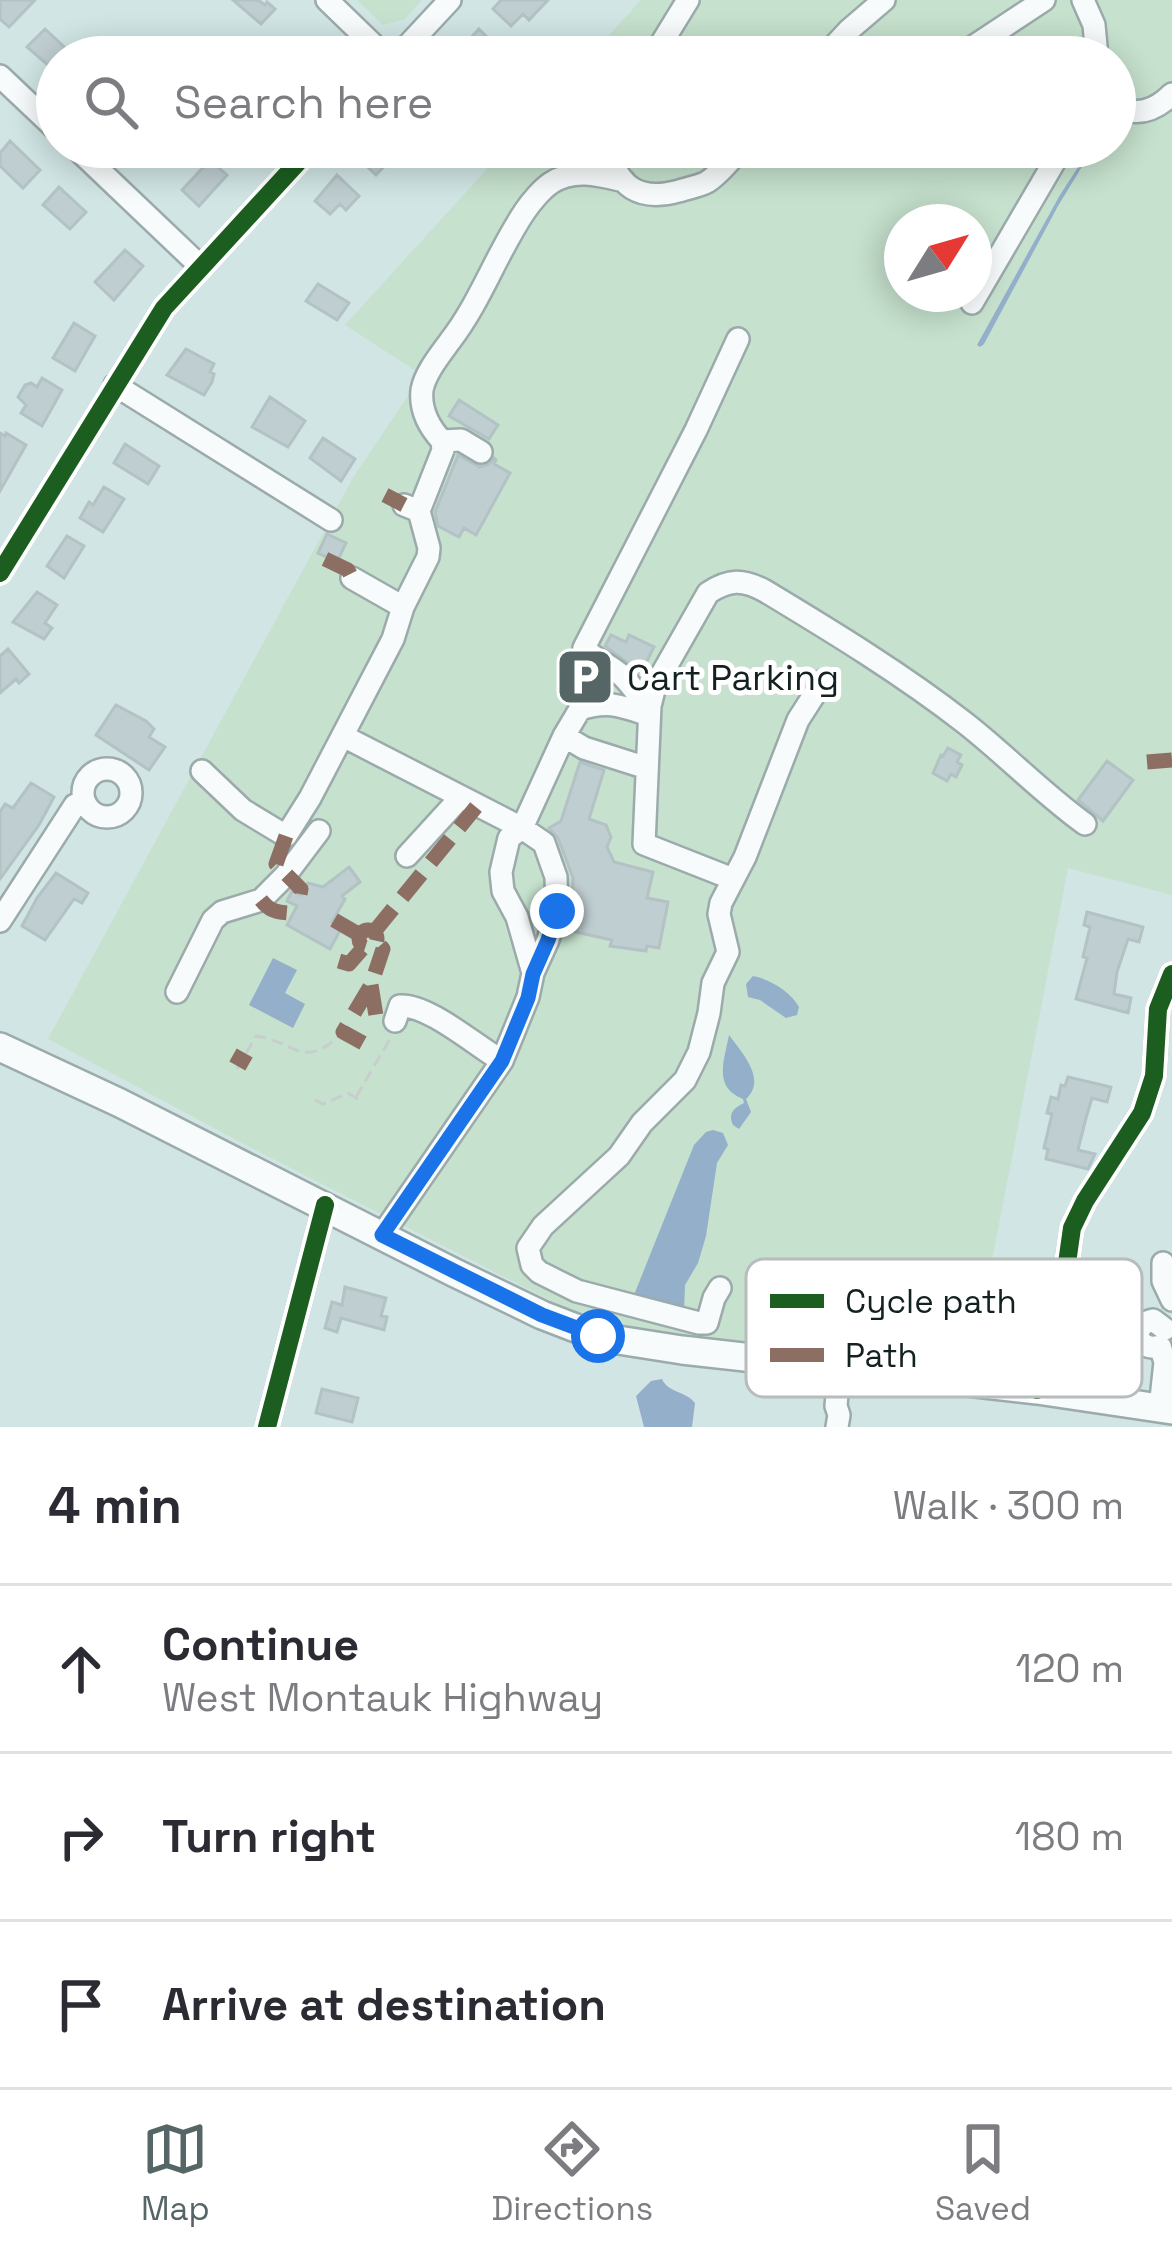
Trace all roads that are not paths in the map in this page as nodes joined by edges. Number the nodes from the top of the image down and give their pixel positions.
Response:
1 (327, 0) edge
2 (450, 0) edge
3 (688, 0) edge
4 (884, 0) edge
5 (1044, 0) edge
6 (1082, 0) edge
7 (364, 36) edge
8 (417, 36) edge
9 (665, 36) edge
10 (843, 36) edge
11 (989, 36) edge
12 (1095, 36) edge
13 (0, 76) edge
14 (1172, 94) edge
15 (36, 110) edge
16 (1136, 111) edge
17 (96, 168) edge
18 (292, 168) edge
19 (614, 168) edge
20 (721, 168) edge
21 (1051, 168) edge
22 (623, 181) junction
23 (200, 266) junction
24 (992, 269) edge
25 (738, 339) dead end
26 (115, 385) junction
27 (442, 441) junction
28 (481, 452) dead end
29 (331, 520) dead end
30 (0, 574) edge
31 (352, 578) dead end
32 (403, 607) junction
33 (823, 681) dead end
34 (650, 710) junction
35 (344, 736) junction
36 (564, 736) junction
37 (647, 767) junction
38 (202, 771) dead end
39 (460, 798) junction
40 (85, 802) dead end
41 (1084, 824) dead end
42 (522, 829) junction
43 (319, 831) dead end
44 (407, 856) dead end
45 (733, 879) junction
46 (0, 921) edge
47 (533, 974) junction
48 (1172, 974) edge
49 (177, 992) dead end
50 (395, 1021) road end
51 (0, 1047) edge
52 (502, 1061) junction
53 (325, 1205) junction
54 (382, 1235) junction
55 (1068, 1259) edge
56 (1163, 1263) dead end
57 (720, 1288) dead end
58 (1172, 1300) edge
59 (1166, 1330) edge
60 (746, 1358) edge
61 (1073, 1397) edge
62 (1155, 1413) edge
63 (267, 1427) edge

1 - 7 street
2 - 8 street
3 - 9 street
4 - 10 street
5 - 11 street
6 - 12 street
13 - 15 street
14 - 16 street
17 - 23 street
18 - 23 street
19 - 22 street
20 - 22 street
21 - 24 street
22 - 27 street
23 - 26 street
25 - 34 street
26 - 29 street
26 - 30 street
27 - 28 street
27 - 32 street
31 - 32 street
32 - 35 street
33 - 45 street
34 - 36 street
34 - 37 street
34 - 41 street
35 - 38 street
35 - 39 street
36 - 37 street
36 - 42 street
37 - 45 street
39 - 42 street
39 - 44 street
40 - 46 street
42 - 47 street
42 - 47 street
43 - 49 street
45 - 57 street
47 - 52 street
48 - 55 street
50 - 52 street
51 - 53 main road
52 - 54 street
53 - 54 main road
53 - 63 street
54 - 60 main road
56 - 58 street
59 - 62 street
61 - 62 main road

